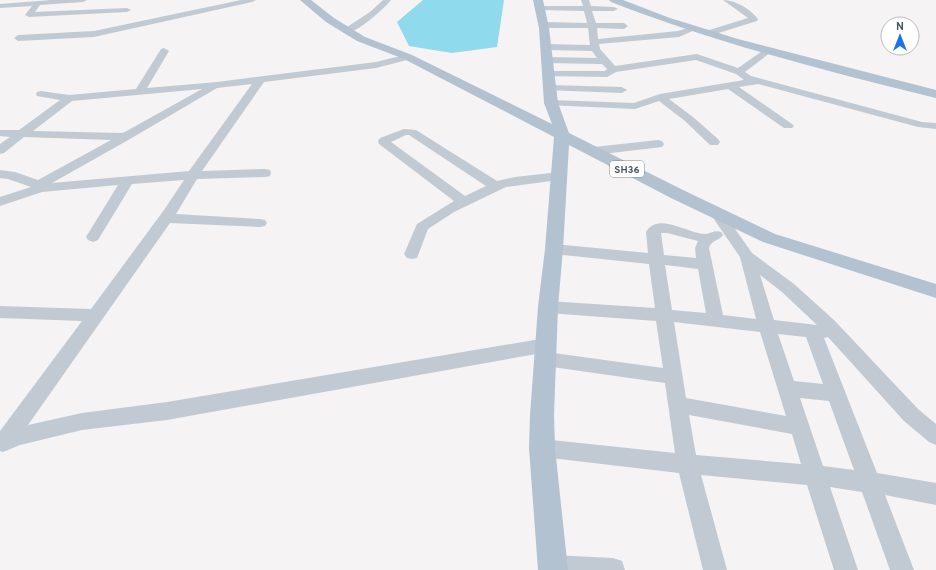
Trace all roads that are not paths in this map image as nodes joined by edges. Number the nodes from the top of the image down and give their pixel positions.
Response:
1 (83, 0) edge
2 (252, 0) edge
3 (376, 0) edge
4 (387, 0) edge
5 (727, 0) edge
6 (19, 2) edge
7 (306, 2) edge
8 (38, 3) junction
9 (614, 4) edge
10 (0, 6) edge
11 (127, 10) dead end
12 (377, 10) junction
13 (619, 17) dead end
14 (590, 23) edge
15 (624, 26) dead end
16 (693, 28) junction
17 (347, 31) junction
18 (709, 33) junction
19 (545, 35) edge
20 (18, 38) dead end
21 (164, 50) dead end
22 (768, 50) junction
23 (408, 57) junction
24 (604, 61) junction
25 (613, 69) junction
26 (739, 72) junction
27 (260, 80) junction
28 (758, 81) junction
29 (217, 85) junction
30 (731, 86) junction
31 (622, 90) dead end
32 (139, 92) junction
33 (41, 94) dead end
34 (936, 94) edge
35 (660, 97) junction
36 (69, 98) junction
37 (551, 103) junction
38 (788, 126) dead end
39 (933, 126) edge
40 (0, 133) edge
41 (23, 133) junction
42 (562, 134) junction
43 (127, 137) junction
44 (714, 142) dead end
45 (658, 144) dead end
46 (0, 150) edge
47 (594, 151) junction
48 (0, 174) edge
49 (265, 174) dead end
50 (193, 175) junction
51 (559, 176) junction
52 (127, 181) junction
53 (39, 186) junction
54 (497, 187) junction
55 (0, 202) edge
56 (456, 206) junction
57 (716, 212) junction
58 (166, 218) junction
59 (260, 223) dead end
60 (728, 230) junction
61 (93, 238) dead end
62 (708, 239) junction
63 (554, 249) junction
64 (412, 254) dead end
65 (747, 257) junction
66 (656, 259) junction
67 (705, 264) junction
68 (936, 291) edge
69 (549, 295) junction
70 (0, 312) edge
71 (96, 315) junction
72 (664, 315) junction
73 (716, 321) junction
74 (767, 326) junction
75 (812, 331) junction
76 (836, 334) junction
77 (545, 352) junction
78 (674, 377) junction
79 (787, 388) junction
80 (836, 394) junction
81 (678, 404) junction
82 (800, 427) junction
83 (936, 436) edge
84 (2, 443) edge
85 (542, 445) junction
86 (687, 464) junction
87 (815, 475) junction
88 (870, 483) junction
89 (936, 494) edge
90 (553, 568) edge
91 (613, 570) edge
92 (715, 570) edge
93 (846, 570) edge
94 (902, 570) edge

1 - 8 street
2 - 20 street
3 - 12 street
4 - 12 street
5 - 18 street
6 - 8 street
6 - 10 street
7 - 17 main road, SH36
8 - 11 street
9 - 14 street
9 - 16 main road
12 - 17 street
13 - 14 street
14 - 15 street
14 - 16 street
14 - 19 street
14 - 19 street
14 - 19 street
14 - 24 street
16 - 18 main road
17 - 23 main road, SH36
18 - 22 main road
19 - 24 street
19 - 25 street
19 - 31 street
19 - 37 main road
21 - 32 street
22 - 26 street
22 - 34 main road
23 - 27 street
23 - 42 main road, SH36
24 - 25 street
25 - 26 street
26 - 28 street
27 - 29 street
27 - 50 street
28 - 30 street
28 - 39 street
29 - 32 street
29 - 43 street
30 - 35 street
30 - 38 street
32 - 36 street
33 - 36 street
35 - 37 street
35 - 44 street
36 - 41 street
37 - 42 main road
40 - 41 street
41 - 43 street
41 - 46 street
42 - 47 main road, SH36
42 - 51 main road
43 - 53 street
45 - 47 street
47 - 57 main road, SH36
48 - 53 street
49 - 50 street
50 - 52 street
50 - 58 street
51 - 54 street
51 - 63 main road
52 - 53 street
52 - 61 street
53 - 55 street
54 - 56 street
54 - 56 street
56 - 64 street
57 - 60 street
57 - 68 main road, SH36
58 - 59 street
58 - 71 street
60 - 62 street
60 - 65 street
62 - 66 street
62 - 67 street
63 - 66 street
63 - 69 main road
65 - 74 street
65 - 76 street
66 - 67 street
66 - 72 street
67 - 73 street
69 - 72 street
69 - 77 main road
70 - 71 street
71 - 84 street
72 - 73 street
72 - 78 street
73 - 74 street
74 - 75 street
74 - 79 street
75 - 76 street
75 - 80 street
76 - 83 street
77 - 78 street
77 - 84 street
77 - 85 main road
78 - 81 street
79 - 80 street
79 - 82 street
80 - 88 street
81 - 82 street
81 - 86 street
82 - 87 street
85 - 86 street
85 - 90 main road
86 - 87 street
86 - 92 street
87 - 88 street
87 - 93 street
88 - 89 street
88 - 94 street
90 - 91 street

